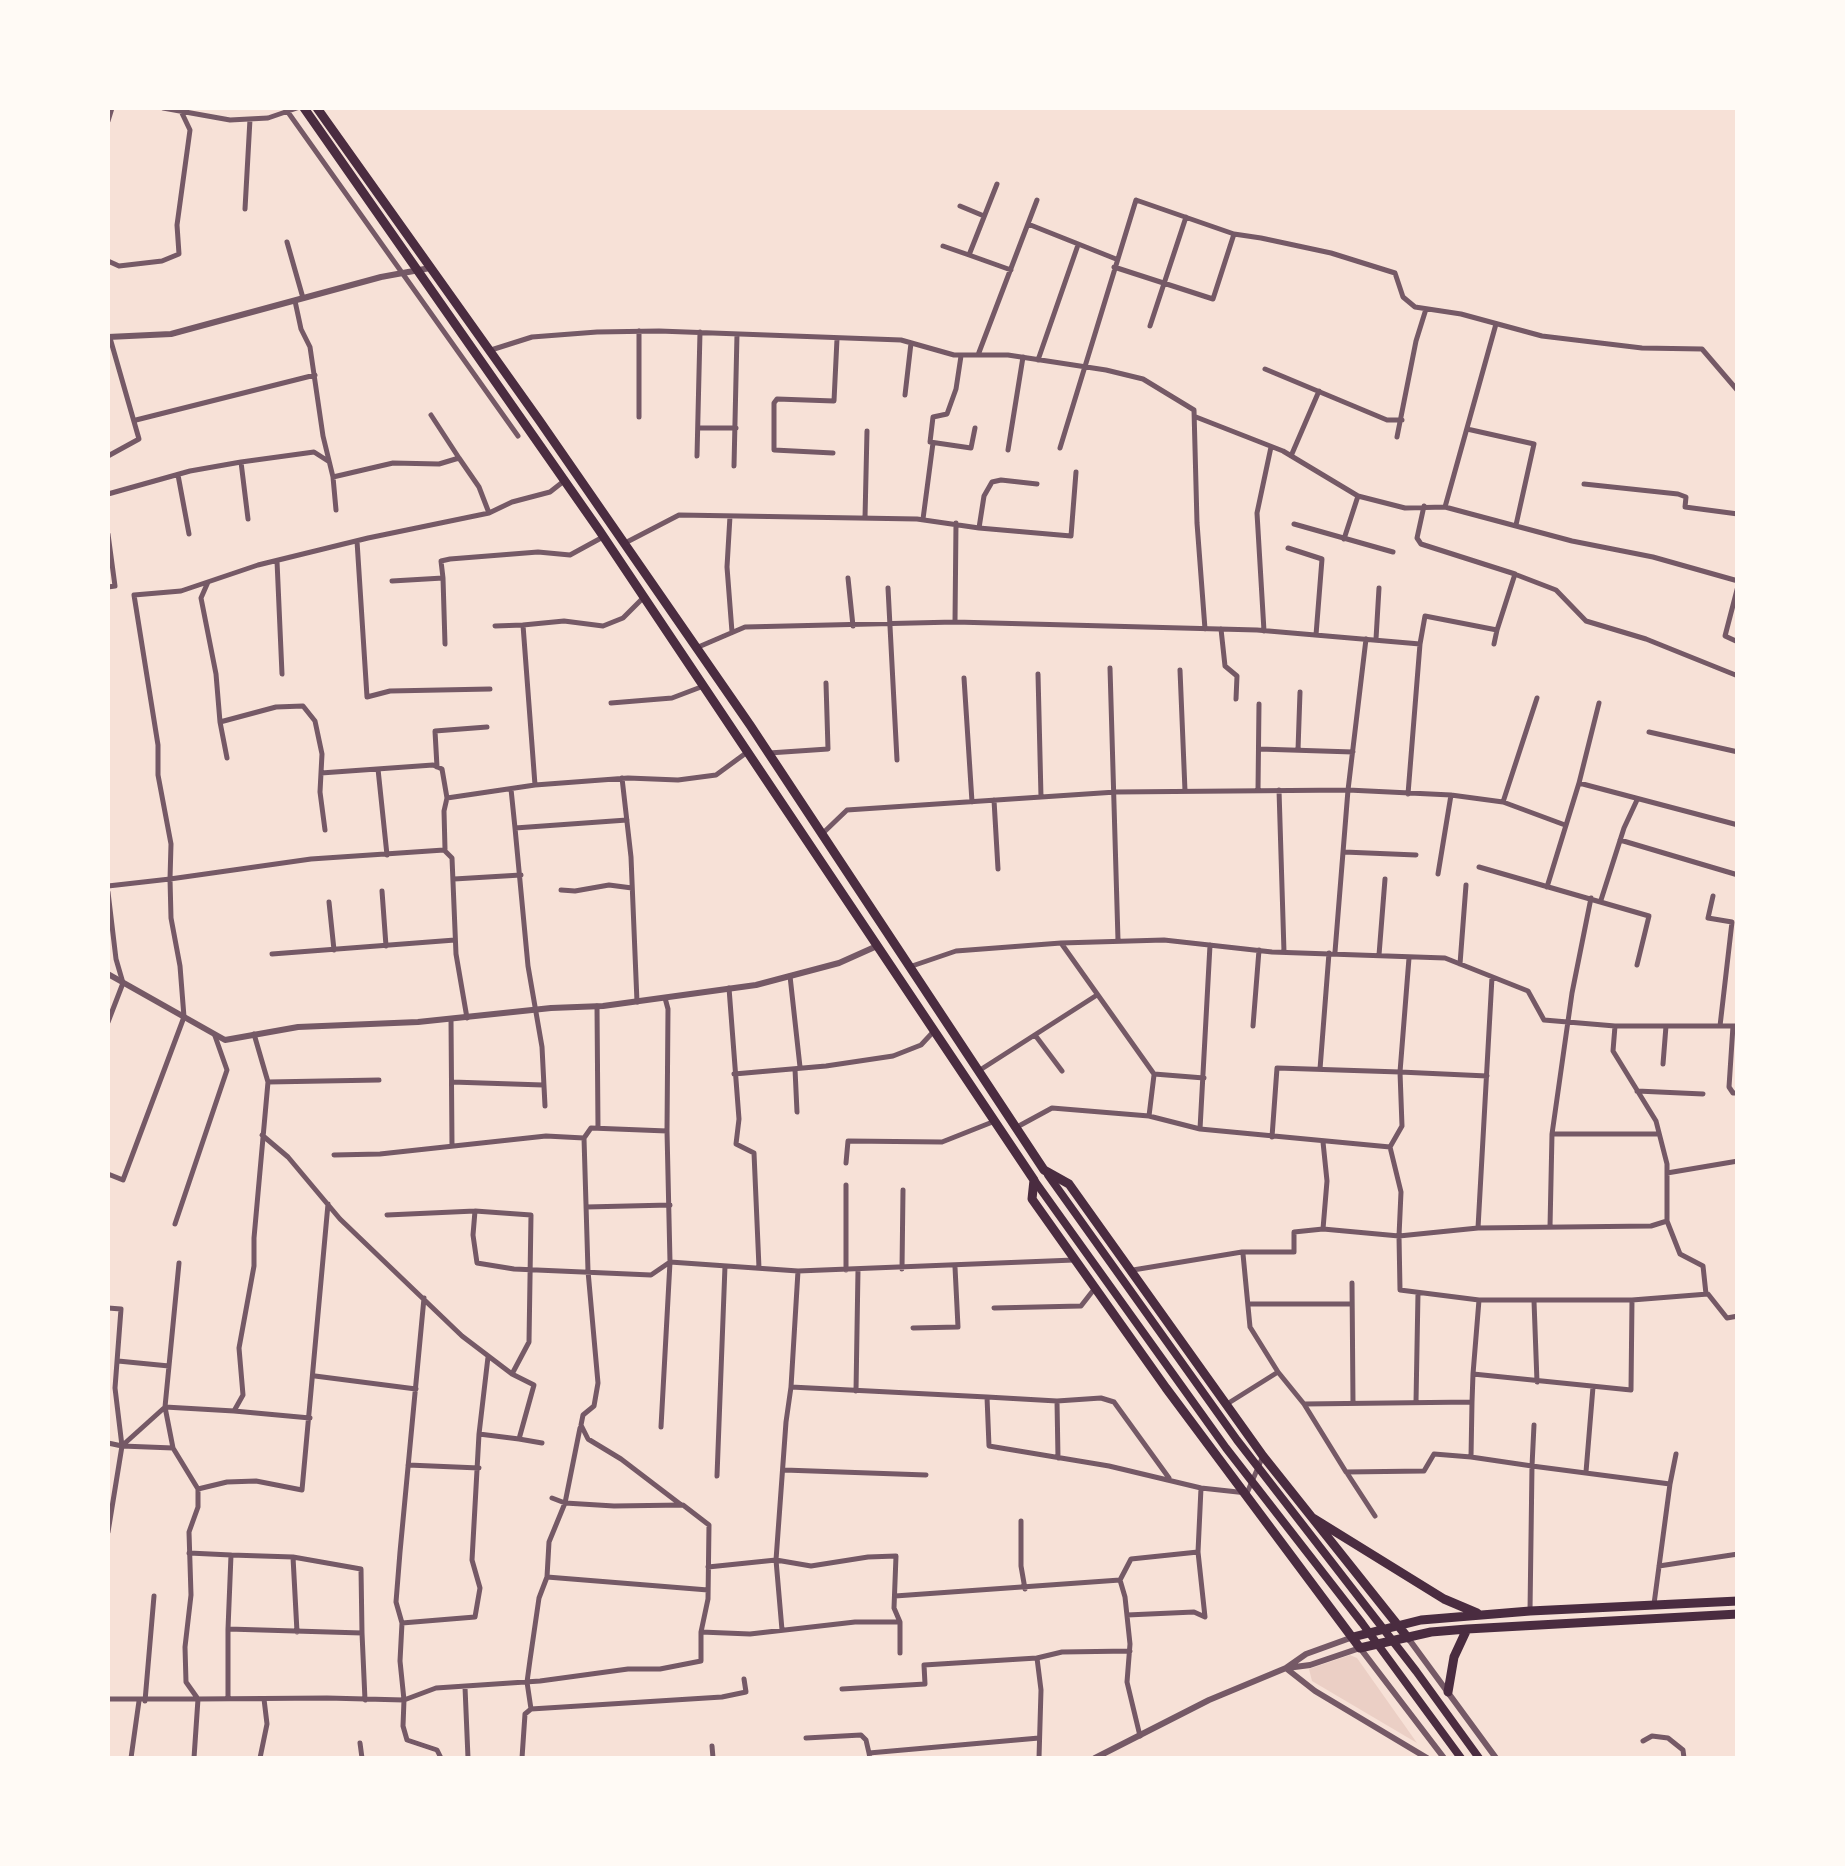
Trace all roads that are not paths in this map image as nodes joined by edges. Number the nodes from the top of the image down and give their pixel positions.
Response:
1 (112, 108) edge
2 (163, 108) edge
3 (301, 108) edge
4 (317, 108) edge
5 (180, 109) edge
6 (286, 109) edge
7 (250, 119) junction
8 (108, 121) edge
9 (997, 184) dead end
10 (1038, 200) dead end
11 (960, 206) dead end
12 (245, 209) dead end
13 (984, 216) junction
14 (1186, 217) junction
15 (1028, 224) junction
16 (1234, 234) junction
17 (287, 242) dead end
18 (1078, 245) junction
19 (943, 246) dead end
20 (969, 254) junction
21 (108, 261) edge
22 (1115, 263) junction
23 (424, 270) junction
24 (1011, 270) junction
25 (402, 274) junction
26 (1165, 286) junction
27 (299, 300) junction
28 (1426, 309) junction
29 (1496, 324) junction
30 (1150, 326) dead end
31 (639, 331) junction
32 (700, 332) junction
33 (737, 334) junction
34 (109, 336) edge
35 (837, 339) junction
36 (911, 343) junction
37 (488, 350) junction
38 (961, 355) junction
39 (978, 355) junction
40 (1023, 357) junction
41 (1038, 360) junction
42 (1083, 366) junction
43 (1265, 368) dead end
44 (315, 376) junction
45 (1319, 391) junction
46 (1738, 391) edge
47 (906, 395) dead end
48 (431, 415) dead end
49 (639, 417) dead end
50 (1196, 418) junction
51 (136, 420) junction
52 (1402, 420) junction
53 (698, 428) junction
54 (736, 428) junction
55 (975, 428) dead end
56 (1467, 429) junction
57 (867, 431) dead end
58 (518, 436) dead end
59 (1397, 437) dead end
60 (934, 442) junction
61 (1271, 446) junction
62 (1060, 448) dead end
63 (1008, 450) dead end
64 (833, 453) dead end
65 (108, 456) edge
66 (697, 456) dead end
67 (1291, 456) junction
68 (459, 458) junction
69 (328, 461) junction
70 (241, 462) junction
71 (734, 466) dead end
72 (1076, 472) dead end
73 (178, 475) junction
74 (333, 477) junction
75 (564, 481) junction
76 (1037, 484) dead end
77 (1584, 484) dead end
78 (108, 494) edge
79 (1358, 496) junction
80 (1424, 506) junction
81 (1445, 507) junction
82 (336, 510) dead end
83 (489, 513) junction
84 (1738, 514) edge
85 (730, 516) junction
86 (865, 518) junction
87 (248, 520) dead end
88 (923, 520) junction
89 (956, 523) junction
90 (1294, 524) dead end
91 (1516, 525) junction
92 (979, 528) junction
93 (108, 534) edge
94 (189, 534) dead end
95 (603, 537) junction
96 (1344, 538) junction
97 (357, 541) junction
98 (625, 543) junction
99 (1288, 548) dead end
100 (1392, 552) dead end
101 (277, 561) junction
102 (1516, 574) junction
103 (443, 578) junction
104 (848, 578) dead end
105 (209, 579) junction
106 (392, 581) dead end
107 (1738, 584) edge
108 (108, 587) edge
109 (888, 588) dead end
110 (1379, 588) dead end
111 (644, 597) junction
112 (955, 622) junction
113 (495, 626) dead end
114 (523, 626) junction
115 (852, 626) junction
116 (892, 626) junction
117 (1205, 629) junction
118 (1221, 630) junction
119 (1497, 630) junction
120 (1264, 631) junction
121 (732, 632) junction
122 (1316, 635) junction
123 (1366, 639) junction
124 (1376, 640) junction
125 (1738, 642) edge
126 (445, 644) dead end
127 (1420, 644) junction
128 (1494, 644) dead end
129 (696, 648) junction
130 (1110, 668) dead end
131 (1180, 670) dead end
132 (282, 674) dead end
133 (1038, 674) dead end
134 (1738, 676) edge
135 (964, 678) dead end
136 (826, 683) dead end
137 (702, 686) junction
138 (490, 689) dead end
139 (1300, 692) dead end
140 (1537, 698) dead end
141 (1236, 699) dead end
142 (612, 703) dead end
143 (1599, 703) dead end
144 (1259, 704) dead end
145 (220, 722) junction
146 (487, 727) dead end
147 (1649, 732) dead end
148 (1259, 749) junction
149 (1298, 750) junction
150 (746, 752) junction
151 (1353, 752) junction
152 (1738, 752) edge
153 (769, 753) junction
154 (227, 758) dead end
155 (897, 760) dead end
156 (437, 767) junction
157 (378, 769) junction
158 (321, 773) junction
159 (622, 778) junction
160 (1578, 783) junction
161 (535, 785) junction
162 (511, 789) junction
163 (1258, 790) junction
164 (1279, 790) junction
165 (1348, 790) junction
166 (1185, 791) junction
167 (1116, 792) junction
168 (1408, 794) junction
169 (1451, 795) junction
170 (1042, 797) junction
171 (447, 798) junction
172 (1637, 799) junction
173 (994, 800) junction
174 (972, 802) junction
175 (1503, 802) junction
176 (626, 820) junction
177 (1565, 825) junction
178 (1738, 825) edge
179 (516, 828) junction
180 (326, 830) dead end
181 (822, 834) junction
182 (1620, 840) junction
183 (444, 850) junction
184 (1343, 852) junction
185 (387, 855) junction
186 (1416, 855) dead end
187 (1479, 867) dead end
188 (998, 869) dead end
189 (1438, 874) dead end
190 (521, 875) junction
191 (1738, 875) edge
192 (170, 879) junction
193 (453, 879) junction
194 (1385, 879) dead end
195 (1466, 885) dead end
196 (1547, 886) junction
197 (632, 888) junction
198 (108, 889) edge
199 (561, 890) dead end
200 (382, 891) dead end
201 (1713, 896) dead end
202 (1591, 898) junction
203 (1601, 900) junction
204 (329, 902) dead end
205 (455, 940) junction
206 (1118, 940) junction
207 (1061, 943) junction
208 (1210, 945) junction
209 (386, 946) junction
210 (877, 946) junction
211 (334, 950) junction
212 (1258, 950) junction
213 (1284, 952) junction
214 (1332, 952) junction
215 (272, 954) dead end
216 (1379, 955) junction
217 (1409, 957) junction
218 (1460, 964) junction
219 (1637, 964) dead end
220 (908, 968) junction
221 (108, 974) edge
222 (790, 976) junction
223 (1492, 977) junction
224 (123, 983) junction
225 (729, 988) junction
226 (1097, 996) junction
227 (665, 998) junction
228 (637, 1002) junction
229 (597, 1006) junction
230 (537, 1010) junction
231 (184, 1017) junction
232 (467, 1018) junction
233 (451, 1019) junction
234 (108, 1022) edge
235 (1568, 1022) junction
236 (1253, 1026) dead end
237 (1615, 1026) junction
238 (1666, 1026) junction
239 (1720, 1026) junction
240 (1735, 1026) edge
241 (934, 1031) junction
242 (214, 1033) junction
243 (254, 1034) junction
244 (1036, 1035) junction
245 (1663, 1064) dead end
246 (798, 1069) junction
247 (1320, 1070) junction
248 (1062, 1071) dead end
249 (978, 1072) junction
250 (1400, 1072) junction
251 (734, 1074) junction
252 (1154, 1074) junction
253 (1488, 1076) junction
254 (1204, 1078) junction
255 (380, 1080) dead end
256 (268, 1082) junction
257 (452, 1082) junction
258 (543, 1085) junction
259 (1637, 1091) junction
260 (1738, 1093) edge
261 (1703, 1094) dead end
262 (545, 1106) dead end
263 (796, 1112) dead end
264 (1148, 1116) junction
265 (995, 1121) junction
266 (1017, 1127) junction
267 (598, 1128) junction
268 (1200, 1130) junction
269 (667, 1131) junction
270 (1552, 1134) junction
271 (1659, 1134) junction
272 (262, 1135) junction
273 (1272, 1137) junction
274 (584, 1138) junction
275 (1324, 1142) junction
276 (452, 1146) junction
277 (1390, 1147) junction
278 (334, 1154) dead end
279 (1738, 1161) edge
280 (846, 1164) dead end
281 (1047, 1173) junction
282 (1667, 1173) junction
283 (108, 1174) edge
284 (1034, 1180) junction
285 (846, 1185) dead end
286 (902, 1190) dead end
287 (328, 1204) junction
288 (670, 1205) junction
289 (586, 1207) junction
290 (475, 1211) junction
291 (387, 1215) dead end
292 (1667, 1221) junction
293 (175, 1224) dead end
294 (1322, 1228) junction
295 (1478, 1228) junction
296 (1550, 1228) junction
297 (1399, 1236) junction
298 (1242, 1252) junction
299 (1074, 1260) junction
300 (179, 1262) dead end
301 (670, 1262) junction
302 (725, 1266) junction
303 (955, 1267) junction
304 (760, 1268) junction
305 (902, 1269) junction
306 (532, 1270) junction
307 (846, 1270) junction
308 (858, 1270) junction
309 (588, 1271) junction
310 (1130, 1271) junction
311 (798, 1272) junction
312 (1352, 1283) dead end
313 (1096, 1288) junction
314 (1418, 1292) junction
315 (1706, 1294) junction
316 (424, 1298) junction
317 (1478, 1300) junction
318 (1632, 1300) junction
319 (1534, 1301) junction
320 (1248, 1304) junction
321 (1352, 1304) junction
322 (108, 1308) edge
323 (994, 1308) dead end
324 (1738, 1316) edge
325 (913, 1328) dead end
326 (488, 1356) junction
327 (118, 1362) junction
328 (169, 1366) junction
329 (1278, 1372) junction
330 (512, 1374) junction
331 (1474, 1374) junction
332 (313, 1376) junction
333 (1537, 1382) junction
334 (1592, 1387) junction
335 (791, 1388) junction
336 (416, 1389) junction
337 (856, 1390) junction
338 (987, 1397) junction
339 (1057, 1401) junction
340 (1416, 1402) junction
341 (1472, 1402) junction
342 (1353, 1403) junction
343 (1224, 1404) junction
344 (1304, 1404) junction
345 (165, 1407) junction
346 (234, 1411) junction
347 (310, 1418) junction
348 (1534, 1424) dead end
349 (581, 1425) junction
350 (661, 1426) dead end
351 (479, 1434) junction
352 (518, 1439) junction
353 (108, 1442) edge
354 (542, 1443) dead end
355 (122, 1446) junction
356 (173, 1448) junction
357 (1676, 1454) dead end
358 (1262, 1456) junction
359 (1471, 1457) junction
360 (1058, 1458) junction
361 (408, 1464) junction
362 (1532, 1466) junction
363 (479, 1468) junction
364 (784, 1470) junction
365 (1346, 1472) junction
366 (1586, 1472) junction
367 (926, 1474) dead end
368 (717, 1476) dead end
369 (1170, 1480) junction
370 (1670, 1484) junction
371 (1201, 1488) junction
372 (198, 1489) junction
373 (1247, 1493) junction
374 (552, 1498) dead end
375 (565, 1503) junction
376 (682, 1505) junction
377 (1306, 1514) junction
378 (1375, 1516) dead end
379 (1021, 1521) dead end
380 (108, 1532) edge
381 (1198, 1552) junction
382 (189, 1554) junction
383 (1738, 1554) edge
384 (232, 1555) junction
385 (294, 1557) junction
386 (776, 1560) junction
387 (1659, 1566) junction
388 (708, 1567) junction
389 (547, 1577) junction
390 (1120, 1580) junction
391 (1025, 1589) junction
392 (708, 1590) junction
393 (154, 1596) dead end
394 (895, 1596) junction
395 (1738, 1602) edge
396 (1654, 1604) junction
397 (1530, 1611) junction
398 (1479, 1614) junction
399 (1738, 1614) edge
400 (1127, 1615) junction
401 (900, 1622) junction
402 (402, 1623) junction
403 (1397, 1624) junction
404 (1467, 1629) junction
405 (228, 1630) junction
406 (782, 1630) junction
407 (297, 1632) junction
408 (701, 1632) junction
409 (362, 1633) junction
410 (1353, 1637) junction
411 (1408, 1638) junction
412 (1360, 1648) junction
413 (1130, 1651) junction
414 (900, 1653) dead end
415 (1037, 1658) junction
416 (1286, 1668) junction
417 (744, 1679) dead end
418 (527, 1682) junction
419 (466, 1686) junction
420 (842, 1690) dead end
421 (1448, 1692) junction
422 (198, 1699) junction
423 (228, 1699) junction
424 (264, 1699) junction
425 (108, 1700) edge
426 (364, 1700) junction
427 (404, 1700) junction
428 (142, 1701) junction
429 (531, 1709) junction
430 (1140, 1736) junction
431 (806, 1738) dead end
432 (1039, 1738) junction
433 (1642, 1741) dead end
434 (360, 1743) dead end
435 (712, 1746) dead end
436 (869, 1756) edge
437 (1102, 1757) edge
438 (131, 1758) edge
439 (194, 1758) edge
440 (260, 1758) edge
441 (362, 1758) edge
442 (441, 1758) edge
443 (468, 1758) edge
444 (522, 1758) edge
445 (714, 1758) edge
446 (1040, 1758) edge
447 (1427, 1758) edge
448 (1444, 1758) edge
449 (1462, 1758) edge
450 (1478, 1758) edge
451 (1496, 1758) edge
452 (1684, 1758) edge

1 - 8 street
2 - 5 street
3 - 6 street
3 - 23 highway
4 - 23 highway
5 - 7 street
5 - 21 street
6 - 7 street
6 - 25 street
7 - 12 street
9 - 13 street
10 - 15 street
11 - 13 street
13 - 20 street
14 - 16 street
14 - 22 street
14 - 26 street
15 - 18 street
15 - 24 street
16 - 26 street
16 - 28 street
17 - 27 street
18 - 22 street
18 - 41 street
19 - 20 street
20 - 24 street
22 - 26 street
22 - 42 street
23 - 25 street
23 - 37 highway
23 - 75 highway
24 - 39 street
25 - 27 street
25 - 58 street
26 - 30 street
27 - 34 street
27 - 44 street
28 - 29 street
28 - 52 street
29 - 46 street
29 - 56 street
31 - 32 street
31 - 37 street
31 - 49 street
32 - 33 street
32 - 53 street
33 - 35 street
33 - 54 street
34 - 51 street
35 - 36 street
35 - 64 street
36 - 38 street
36 - 47 street
37 - 98 highway
38 - 39 street
38 - 60 street
39 - 40 street
40 - 41 street
40 - 63 street
41 - 42 street
42 - 50 street
42 - 62 street
43 - 45 street
44 - 51 street
44 - 69 street
45 - 52 street
45 - 67 street
48 - 68 street
50 - 61 street
50 - 117 street
51 - 65 street
52 - 59 street
53 - 54 street
53 - 66 street
54 - 71 street
55 - 60 street
56 - 81 street
56 - 91 street
57 - 86 street
60 - 88 street
61 - 67 street
61 - 120 street
67 - 79 street
68 - 74 street
68 - 83 street
69 - 70 street
69 - 74 street
70 - 73 street
70 - 87 street
72 - 92 street
73 - 78 street
73 - 94 street
74 - 82 street
75 - 83 street
75 - 95 highway
76 - 92 street
77 - 84 street
79 - 80 street
79 - 96 street
80 - 81 street
80 - 102 street
81 - 91 street
83 - 97 street
85 - 86 street
85 - 98 street
85 - 121 street
86 - 88 street
88 - 89 street
89 - 92 street
89 - 112 street
90 - 96 street
91 - 107 street
93 - 108 street
95 - 103 street
95 - 111 highway
96 - 100 street
97 - 101 street
97 - 138 street
98 - 129 highway
99 - 122 street
101 - 105 street
101 - 132 street
102 - 119 street
102 - 134 street
103 - 106 street
103 - 126 street
104 - 115 street
105 - 145 street
105 - 192 street
107 - 125 street
109 - 116 street
110 - 124 street
111 - 114 street
111 - 137 highway
112 - 116 street
112 - 117 street
113 - 114 street
114 - 161 street
115 - 116 street
115 - 121 street
116 - 155 street
117 - 118 street
118 - 120 street
118 - 141 street
119 - 127 street
119 - 128 street
120 - 122 street
121 - 129 street
122 - 123 street
123 - 124 street
123 - 151 street
124 - 127 street
127 - 168 street
129 - 153 highway
130 - 167 street
131 - 166 street
133 - 170 street
135 - 174 street
136 - 153 street
137 - 142 street
137 - 150 highway
139 - 149 street
140 - 175 street
143 - 160 street
144 - 148 street
145 - 154 street
145 - 158 street
146 - 156 street
147 - 152 street
148 - 149 street
148 - 163 street
149 - 151 street
150 - 159 street
150 - 210 highway
151 - 165 street
153 - 181 highway
156 - 157 street
156 - 171 street
157 - 158 street
157 - 185 street
158 - 180 street
159 - 161 street
159 - 176 street
160 - 172 street
160 - 177 street
161 - 162 street
162 - 171 street
162 - 179 street
163 - 164 street
163 - 166 street
164 - 165 street
164 - 213 street
165 - 168 street
165 - 184 street
166 - 167 street
167 - 170 street
167 - 206 street
168 - 169 street
169 - 175 street
169 - 189 street
170 - 173 street
171 - 183 street
172 - 178 street
172 - 182 street
173 - 174 street
173 - 188 street
174 - 181 street
175 - 177 street
176 - 179 street
176 - 197 street
177 - 196 street
179 - 190 street
181 - 220 highway
182 - 191 street
182 - 203 street
183 - 185 street
183 - 193 street
184 - 186 street
184 - 214 street
185 - 192 street
187 - 196 street
190 - 193 street
190 - 230 street
192 - 198 street
192 - 231 street
193 - 205 street
194 - 216 street
195 - 218 street
196 - 202 street
197 - 199 street
197 - 228 street
198 - 224 street
200 - 209 street
201 - 239 street
202 - 203 street
202 - 235 street
203 - 219 street
204 - 211 street
205 - 209 street
205 - 232 street
206 - 207 street
206 - 208 street
207 - 220 street
207 - 226 street
208 - 212 street
208 - 254 street
209 - 211 street
210 - 222 street
210 - 241 highway
211 - 215 street
212 - 213 street
212 - 236 street
213 - 214 street
214 - 216 street
214 - 247 street
216 - 217 street
217 - 218 street
217 - 250 street
218 - 223 street
220 - 249 highway
221 - 224 street
222 - 225 street
222 - 246 street
223 - 235 street
223 - 253 street
224 - 231 street
224 - 234 street
225 - 227 street
225 - 251 street
226 - 244 street
226 - 252 street
227 - 228 street
227 - 269 street
228 - 229 street
229 - 230 street
229 - 267 street
230 - 232 street
230 - 258 street
231 - 242 street
231 - 283 street
232 - 233 street
233 - 243 street
233 - 257 street
235 - 237 street
235 - 270 street
237 - 238 street
237 - 259 street
238 - 239 street
238 - 245 street
239 - 240 street
240 - 260 street
241 - 246 street
241 - 265 highway
242 - 243 street
242 - 293 street
243 - 256 street
244 - 248 street
244 - 249 street
246 - 251 street
246 - 263 street
247 - 250 street
247 - 273 street
249 - 266 highway
250 - 253 street
250 - 277 street
251 - 304 street
252 - 254 street
252 - 264 street
253 - 295 street
254 - 268 street
255 - 256 street
256 - 272 street
257 - 258 street
257 - 276 street
258 - 262 street
259 - 261 street
259 - 271 street
264 - 266 street
264 - 268 street
265 - 280 street
265 - 284 highway
266 - 281 highway
267 - 269 street
267 - 274 street
268 - 273 street
269 - 288 street
270 - 271 street
270 - 296 street
271 - 282 street
272 - 287 street
272 - 346 street
273 - 275 street
274 - 276 street
274 - 289 street
275 - 277 street
275 - 294 street
276 - 278 street
277 - 297 street
279 - 282 street
281 - 310 highway
281 - 450 main road
282 - 292 street
284 - 299 highway
284 - 449 main road
285 - 307 street
286 - 305 street
287 - 316 street
287 - 332 street
288 - 289 street
288 - 301 street
289 - 309 street
290 - 291 street
290 - 306 street
290 - 306 street
292 - 296 street
292 - 315 street
294 - 297 street
294 - 298 street
295 - 296 street
295 - 297 street
297 - 314 street
298 - 310 street
298 - 320 street
299 - 303 street
299 - 313 highway
300 - 328 street
301 - 302 street
301 - 309 street
301 - 350 street
302 - 304 street
302 - 368 street
303 - 305 street
303 - 325 street
304 - 311 street
305 - 308 street
306 - 309 street
306 - 330 street
307 - 308 street
307 - 311 street
308 - 337 street
309 - 349 street
310 - 343 highway
311 - 335 street
312 - 321 street
313 - 323 street
313 - 373 highway
314 - 317 street
314 - 340 street
315 - 318 street
315 - 324 street
316 - 326 street
316 - 336 street
317 - 319 street
317 - 331 street
318 - 319 street
318 - 334 street
319 - 333 street
320 - 321 street
320 - 329 street
321 - 342 street
322 - 327 street
326 - 330 street
326 - 351 street
327 - 328 street
327 - 355 street
328 - 345 street
329 - 343 street
329 - 344 street
330 - 352 street
331 - 333 street
331 - 341 street
332 - 336 street
332 - 347 street
333 - 334 street
334 - 366 street
335 - 337 street
335 - 364 street
336 - 361 street
337 - 338 street
338 - 339 street
338 - 360 street
339 - 360 street
339 - 369 street
340 - 341 street
340 - 342 street
341 - 359 street
342 - 344 street
343 - 358 highway
344 - 365 street
345 - 346 street
345 - 355 street
345 - 356 street
346 - 347 street
347 - 372 street
348 - 362 street
349 - 375 street
349 - 376 street
351 - 352 street
351 - 363 street
352 - 354 street
353 - 355 street
355 - 356 street
355 - 380 street
356 - 372 street
357 - 370 street
358 - 373 street
358 - 377 highway
359 - 362 street
359 - 365 street
360 - 369 street
361 - 363 street
361 - 402 street
362 - 366 street
362 - 397 street
363 - 402 street
364 - 367 street
364 - 386 street
365 - 378 street
366 - 370 street
369 - 371 street
370 - 387 street
371 - 373 street
371 - 381 street
372 - 382 street
373 - 410 highway
374 - 375 street
375 - 376 street
375 - 389 street
376 - 388 street
377 - 398 highway
377 - 403 highway
379 - 391 street
381 - 390 street
381 - 400 street
382 - 384 street
382 - 422 street
383 - 387 street
384 - 385 street
384 - 405 street
385 - 407 street
385 - 409 street
386 - 388 street
386 - 394 street
386 - 406 street
387 - 396 street
388 - 392 street
389 - 392 street
389 - 418 street
390 - 391 street
390 - 400 street
391 - 394 street
392 - 408 street
393 - 428 street
394 - 401 street
395 - 396 highway
396 - 397 highway
397 - 398 highway
398 - 403 highway
399 - 404 highway
400 - 413 street
401 - 406 street
401 - 414 street
402 - 427 street
403 - 410 highway
403 - 411 highway
404 - 411 highway
404 - 421 highway
405 - 407 street
405 - 423 street
406 - 408 street
407 - 409 street
408 - 418 street
409 - 426 street
410 - 412 highway
410 - 416 street
411 - 412 highway
411 - 421 street
412 - 416 street
412 - 448 street
413 - 415 street
413 - 430 street
415 - 420 street
415 - 432 street
416 - 430 street
416 - 447 street
417 - 429 street
418 - 419 street
418 - 429 street
419 - 427 street
419 - 443 street
421 - 451 street
422 - 423 street
422 - 428 street
422 - 439 street
423 - 424 street
424 - 426 street
424 - 440 street
425 - 428 street
426 - 427 street
427 - 442 street
428 - 438 street
429 - 444 street
430 - 437 street
431 - 436 street
432 - 436 street
432 - 446 street
433 - 452 street
434 - 441 street
435 - 445 street

